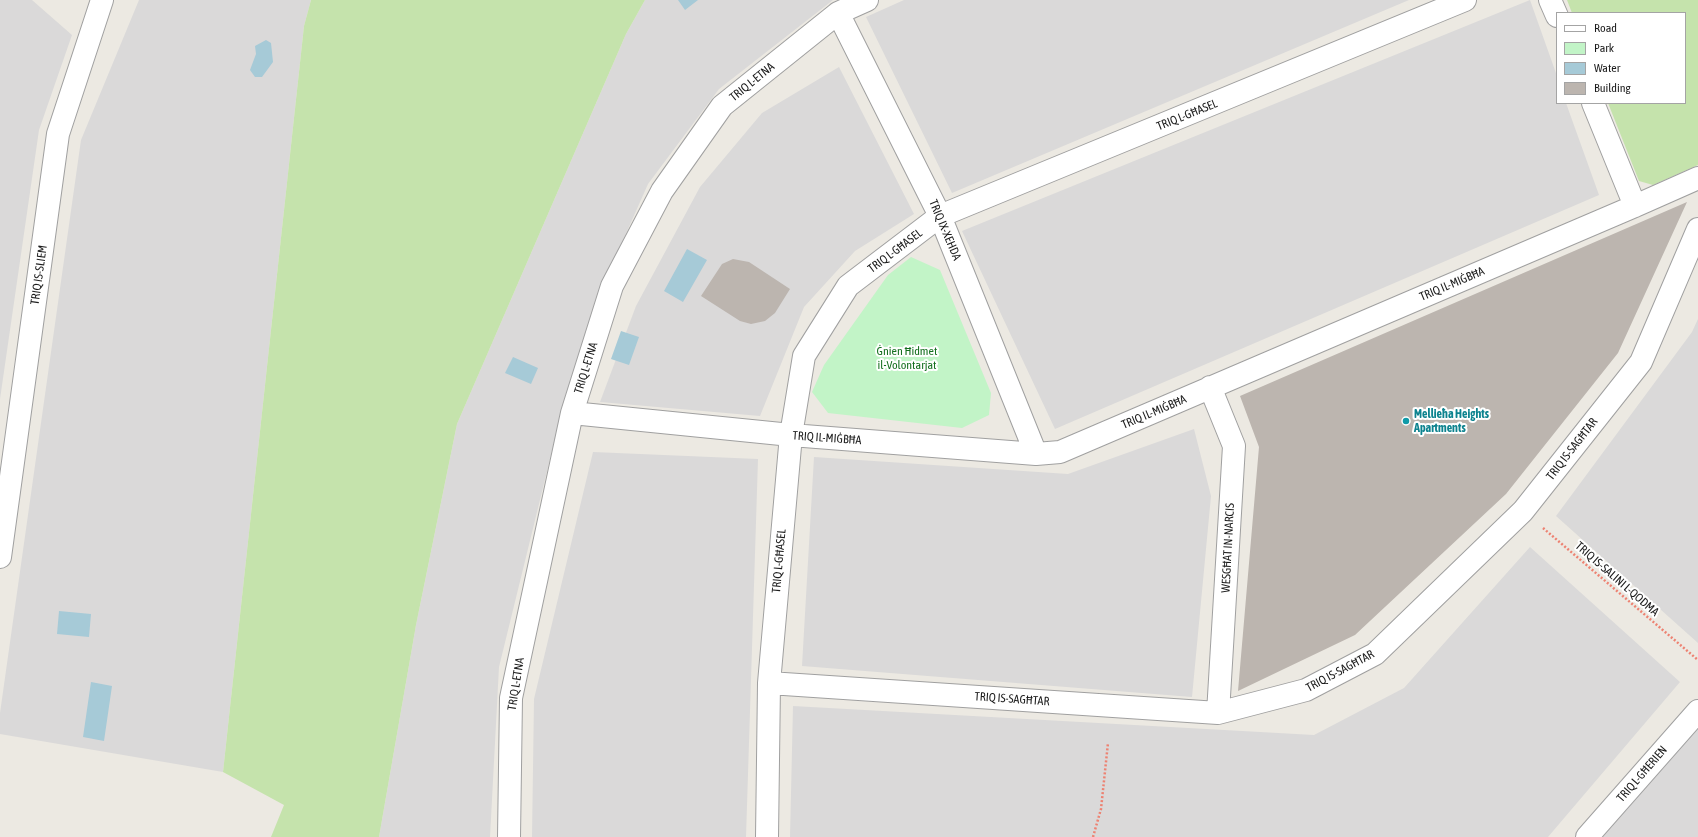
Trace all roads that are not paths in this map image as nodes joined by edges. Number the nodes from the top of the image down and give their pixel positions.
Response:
1 (102, 0) edge
2 (867, 0) edge
3 (1465, 0) edge
4 (1550, 0) edge
5 (838, 13) junction
6 (1556, 14) edge
7 (1593, 104) edge
8 (1698, 178) edge
9 (1635, 206) junction
10 (940, 216) junction
11 (1698, 229) edge
12 (1210, 387) junction
13 (572, 413) junction
14 (791, 435) junction
15 (1036, 454) junction
16 (0, 556) edge
17 (769, 683) junction
18 (1698, 711) edge
19 (1218, 713) junction
20 (509, 837) edge
21 (767, 837) edge
22 (1587, 837) edge

1 - 16 street, TRIQ IS-SLIEM
2 - 5 street, TRIQ L-ETNA
3 - 10 street, TRIQ L-GĦASEL
4 - 6 street
5 - 10 street, TRIQ IX-XEHDA
5 - 13 street, TRIQ L-ETNA
7 - 9 street
8 - 9 street, TRIQ IL-MIĠBĦA
9 - 12 street, TRIQ IL-MIĠBĦA
10 - 14 street, TRIQ L-GĦASEL
10 - 15 street, TRIQ IX-XEHDA
11 - 19 street, TRIQ IS-SAGĦTAR
12 - 15 street, TRIQ IL-MIĠBĦA
12 - 19 street, WESGĦAT IN-NARCIS
13 - 14 street, TRIQ IL-MIĠBĦA
13 - 20 street, TRIQ L-ETNA
14 - 15 street, TRIQ IL-MIĠBĦA
14 - 17 street, TRIQ L-GĦASEL
17 - 19 street, TRIQ IS-SAGĦTAR
17 - 21 street, TRIQ L-GĦASEL
18 - 22 street, TRIQ L-GĦERIEN

